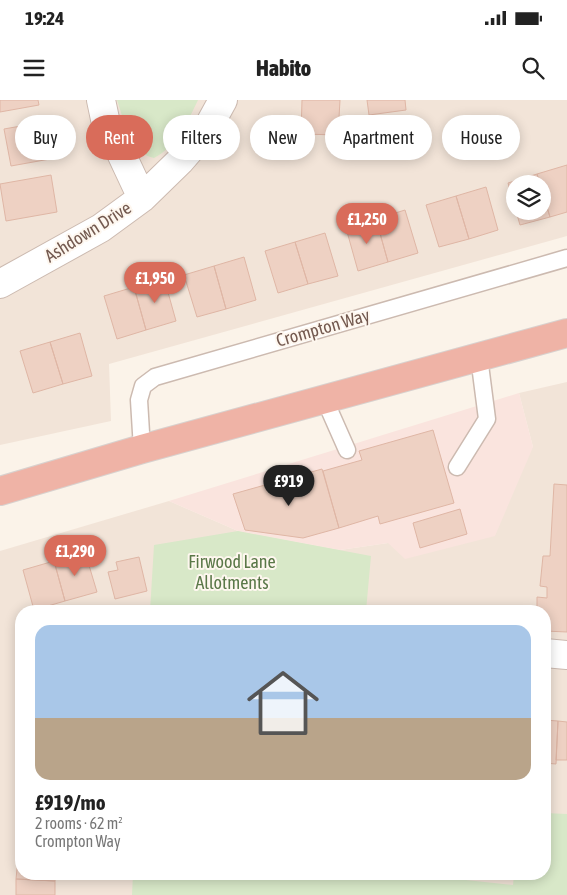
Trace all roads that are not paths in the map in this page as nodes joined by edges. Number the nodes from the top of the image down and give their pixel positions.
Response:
1 (101, 100) edge
2 (223, 100) edge
3 (142, 198) junction
4 (567, 258) edge
5 (0, 284) edge
6 (567, 333) edge
7 (479, 357) junction
8 (324, 398) junction
9 (142, 449) junction
10 (347, 450) dead end
11 (457, 467) dead end
12 (0, 491) edge
13 (551, 654) edge
14 (567, 655) edge

1 - 3 street
2 - 3 street, Ashdown Drive
3 - 5 street, Ashdown Drive
4 - 9 lane, Crompton Way
6 - 7 highway
7 - 8 highway
7 - 11 lane
8 - 9 highway
8 - 10 lane
9 - 12 highway
13 - 14 street

